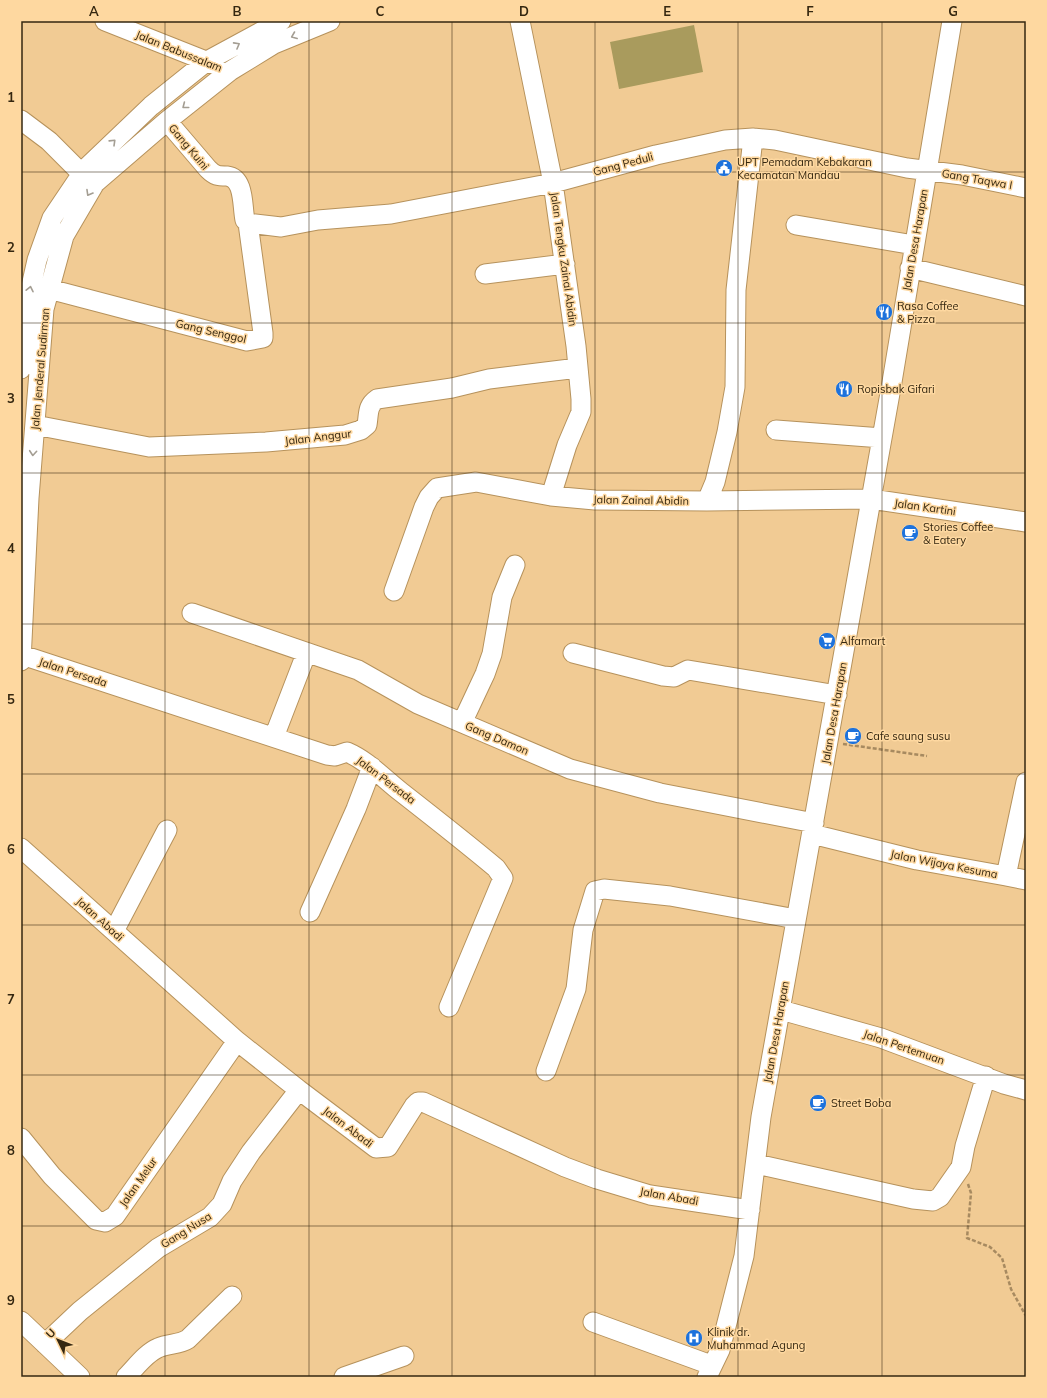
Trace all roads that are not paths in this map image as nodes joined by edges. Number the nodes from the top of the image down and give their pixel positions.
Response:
1 (105, 21) edge
2 (281, 21) edge
3 (330, 21) edge
4 (520, 21) edge
5 (952, 21) edge
6 (207, 61) junction
7 (230, 72) junction
8 (21, 120) edge
9 (167, 120) junction
10 (753, 138) junction
11 (927, 171) junction
12 (82, 174) junction
13 (553, 183) junction
14 (1026, 188) edge
15 (248, 223) junction
16 (796, 225) dead end
17 (914, 245) junction
18 (565, 264) junction
19 (910, 268) junction
20 (485, 274) dead end
21 (49, 289) junction
22 (1026, 296) edge
23 (578, 368) junction
24 (21, 369) edge
25 (35, 425) junction
26 (776, 430) dead end
27 (882, 438) junction
28 (551, 496) junction
29 (871, 499) junction
30 (707, 501) junction
31 (1026, 522) edge
32 (515, 565) dead end
33 (394, 591) dead end
34 (192, 613) dead end
35 (306, 654) junction
36 (573, 654) dead end
37 (21, 658) edge
38 (836, 695) junction
39 (462, 723) junction
40 (274, 737) junction
41 (372, 767) junction
42 (1026, 782) edge
43 (813, 829) junction
44 (167, 830) dead end
45 (21, 848) edge
46 (1006, 876) junction
47 (1026, 880) edge
48 (310, 912) dead end
49 (796, 919) junction
50 (114, 932) junction
51 (449, 1007) dead end
52 (781, 1010) junction
53 (237, 1041) junction
54 (546, 1072) dead end
55 (986, 1076) junction
56 (299, 1090) junction
57 (1026, 1090) edge
58 (21, 1138) edge
59 (756, 1164) junction
60 (750, 1210) junction
61 (232, 1296) dead end
62 (21, 1321) edge
63 (593, 1322) dead end
64 (45, 1344) junction
65 (404, 1356) dead end
66 (709, 1371) edge
67 (80, 1377) edge
68 (126, 1377) edge
69 (344, 1377) edge

1 - 6 street, Jalan Babussalam
6 -> 2 street, Jalan Jenderal Sudirman
3 -> 7 street, Jalan Jenderal Sudirman
4 - 13 street, Jalan Tengku Zainal Abidin
5 - 11 street, Jalan Desa Harapan
6 - 7 street, Jalan Babussalam
12 -> 6 street, Jalan Jenderal Sudirman
7 -> 9 street, Jalan Jenderal Sudirman
8 - 12 street
9 - 15 street, Gang Kuini
9 -> 21 street, Jalan Jenderal Sudirman
10 - 11 street, Gang Peduli
10 - 13 street, Gang Peduli
10 - 30 street
11 - 14 street, Gang Taqwa I
11 - 17 street, Jalan Desa Harapan
24 -> 12 street, Jalan Jenderal Sudirman
13 - 15 street, Gang Peduli
13 - 18 street, Jalan Tengku Zainal Abidin
15 - 21 street, Gang Senggol
16 - 17 street
17 - 19 street, Jalan Desa Harapan
18 - 20 street
18 - 23 street, Jalan Tengku Zainal Abidin
19 - 22 street
19 - 27 street, Jalan Desa Harapan
21 - 25 street, Jalan Jenderal Sudirman
23 - 25 street, Jalan Anggur
23 - 28 street, Jalan Tengku Zainal Abidin
25 -> 37 street, Jalan Jenderal Sudirman
26 - 27 street
27 - 29 street, Jalan Desa Harapan
28 - 30 street, Jalan Zainal Abidin
28 - 33 street, Jalan Zainal Abidin
29 - 30 street, Jalan Zainal Abidin
29 - 31 street, Jalan Kartini
29 - 38 street, Jalan Desa Harapan
32 - 39 street
34 - 35 street, Gang Damon
35 - 39 street, Gang Damon
35 - 40 street
36 - 38 street
37 - 40 street, Jalan Persada
38 - 43 street, Jalan Desa Harapan
39 - 43 street, Gang Damon
40 - 41 street, Jalan Persada
41 - 48 street
41 - 51 street, Jalan Persada
42 - 46 street, Jalan Wijaya Kesuma
43 - 46 street, Jalan Wijaya Kesuma
43 - 49 street, Jalan Desa Harapan
44 - 50 street
45 - 50 street, Jalan Abadi
46 - 47 street
49 - 52 street, Jalan Desa Harapan
49 - 54 street
50 - 53 street, Jalan Abadi
52 - 55 street, Jalan Pertemuan
52 - 59 street, Jalan Desa Harapan
53 - 56 street, Jalan Abadi
53 - 58 street, Jalan Melur
55 - 57 street, Jalan Pertemuan
55 - 59 street
56 - 60 street, Jalan Abadi
56 - 64 street, Gang Nusa
59 - 60 street, Jalan Desa Harapan
60 - 66 street, Jalan Desa Harapan
61 - 68 street
62 - 64 street
63 - 66 street
64 - 67 street
65 - 69 street

